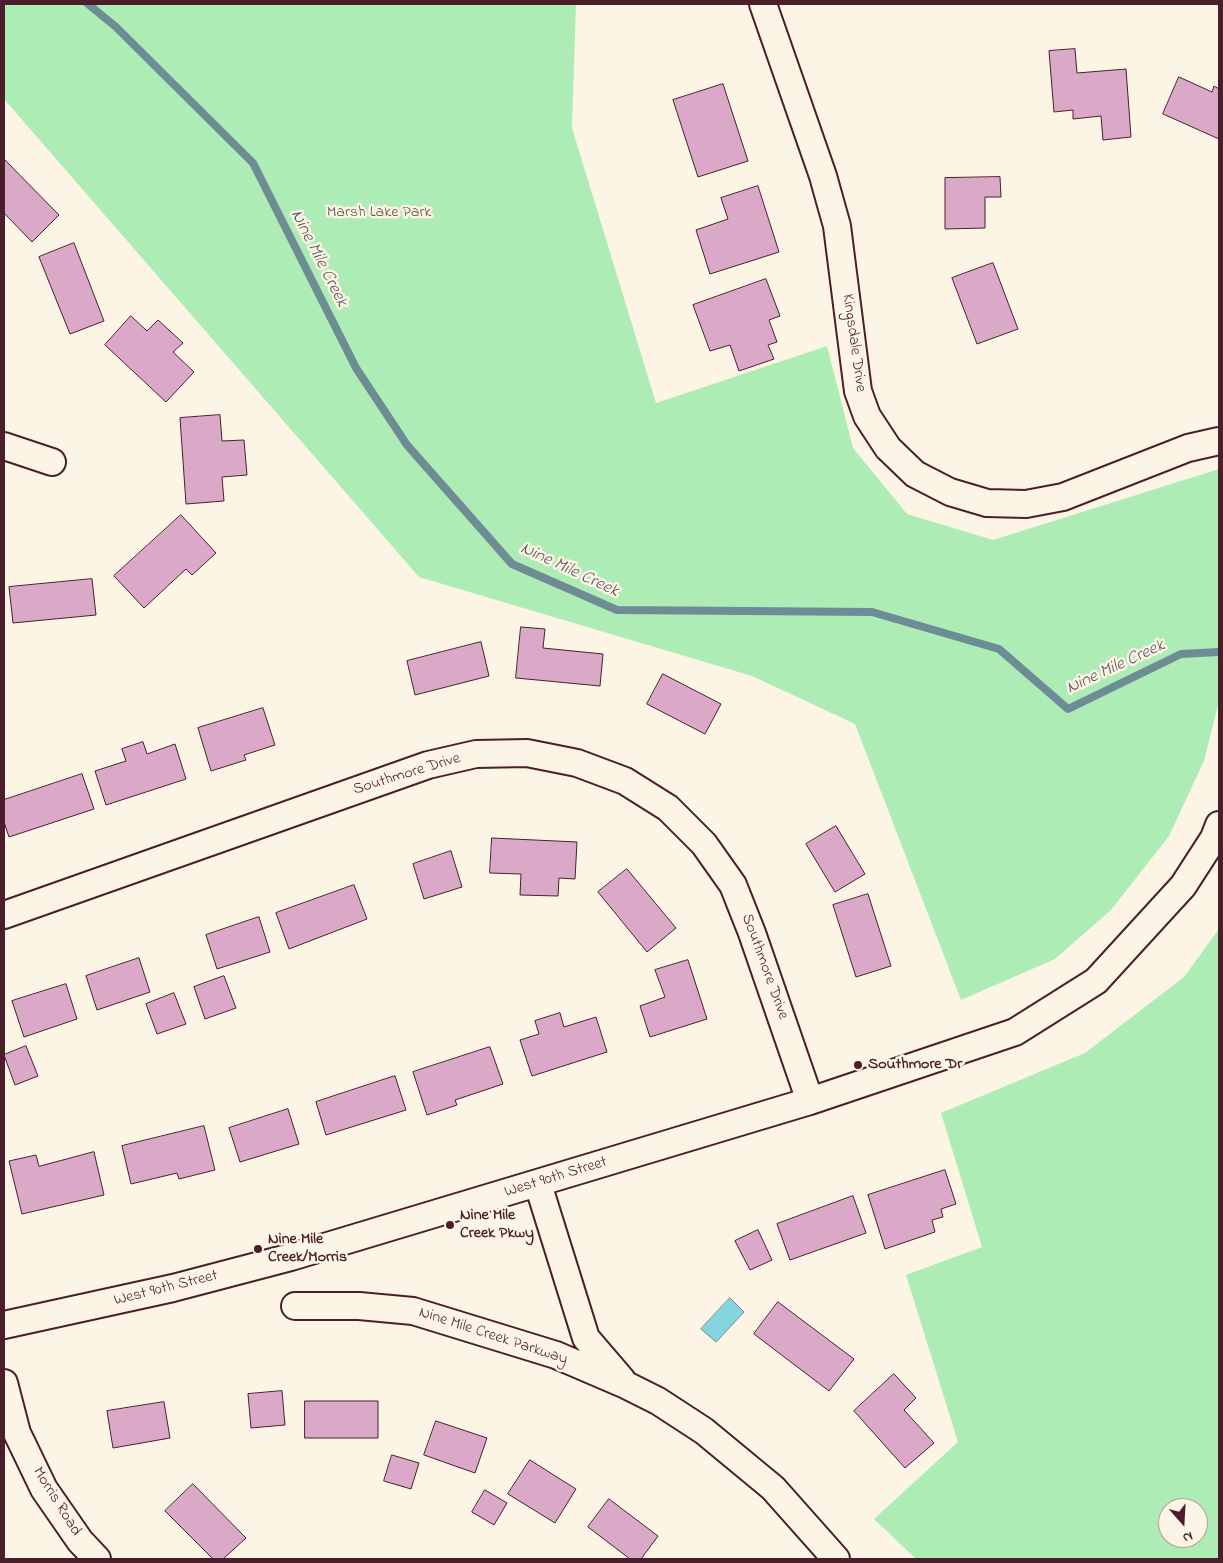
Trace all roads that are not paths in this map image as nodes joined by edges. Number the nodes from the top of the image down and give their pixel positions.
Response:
1 (763, 4) edge
2 (1219, 441) edge
3 (4, 446) edge
4 (52, 462) dead end
5 (1219, 825) edge
6 (4, 914) edge
7 (810, 1101) junction
8 (538, 1184) junction
9 (295, 1306) dead end
10 (4, 1326) edge
11 (4, 1383) edge
12 (626, 1385) junction
13 (97, 1559) edge
14 (836, 1559) edge

1 - 2 street, Kingsdale Drive
3 - 4 street
5 - 7 street, West 90th Street
6 - 7 street, Southmore Drive
7 - 8 street, West 90th Street
8 - 10 street, West 90th Street
8 - 12 street, Nine Mile Creek Parkway
9 - 12 street, Nine Mile Creek Parkway
11 - 13 street, Morris Road
12 - 14 street, Nine Mile Creek Parkway

